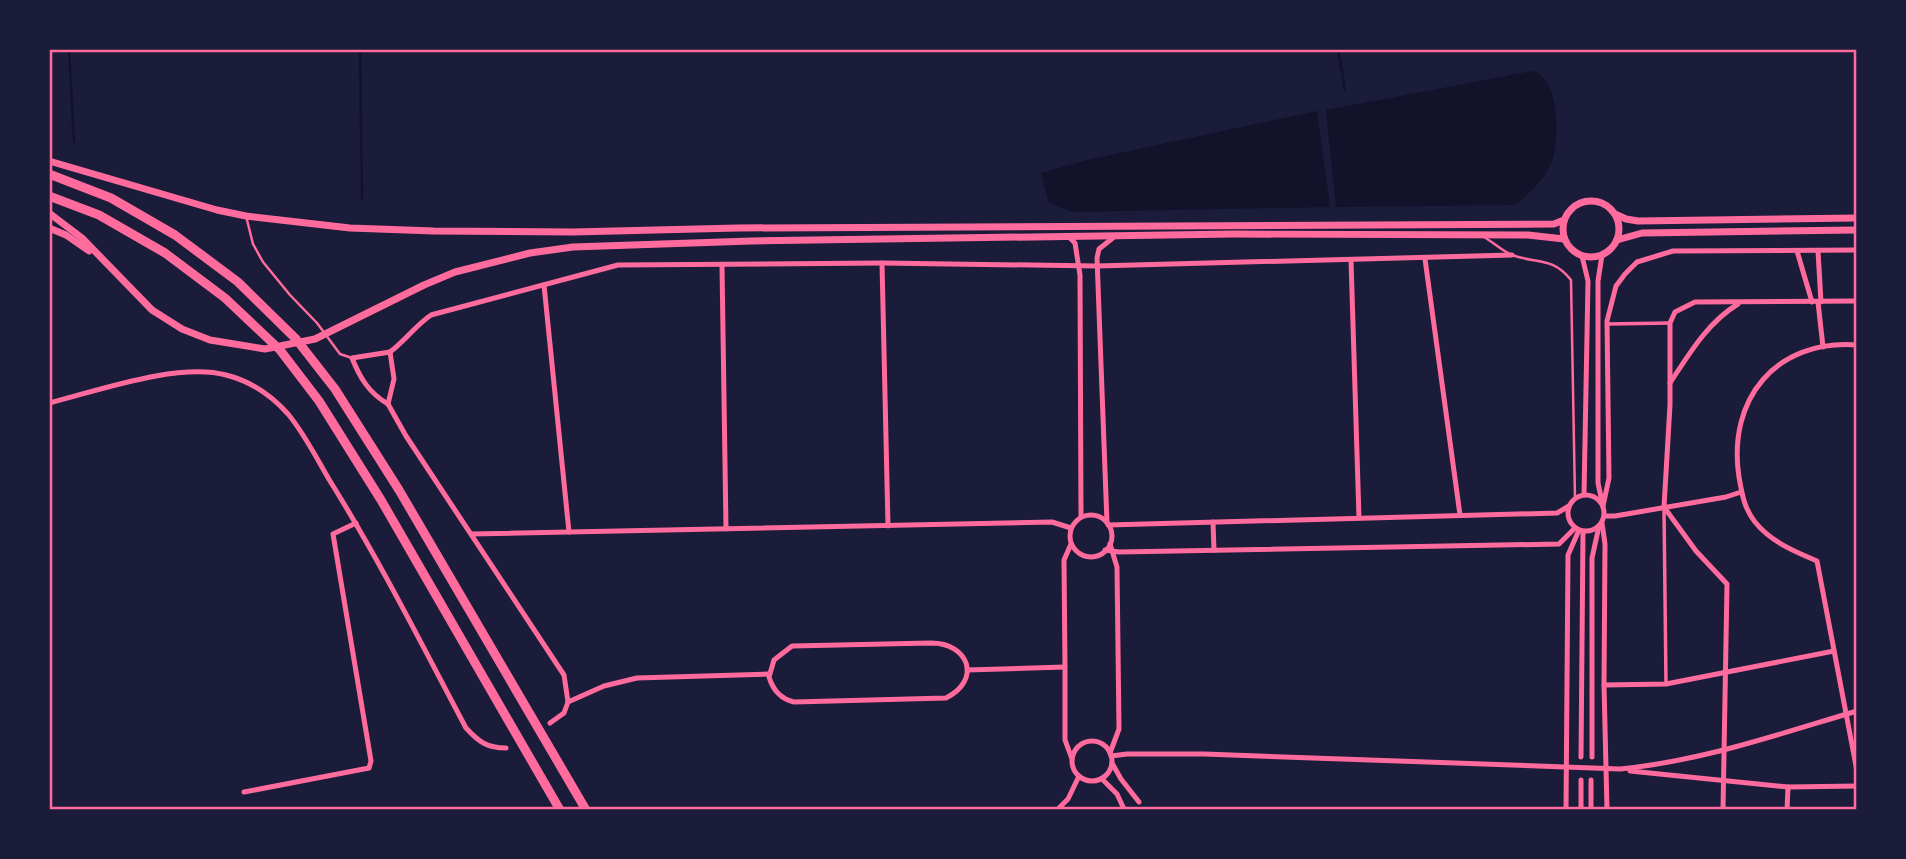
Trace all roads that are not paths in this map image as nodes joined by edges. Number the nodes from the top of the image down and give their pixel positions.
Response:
1 (49, 161) edge
2 (49, 174) edge
3 (49, 196) edge
4 (49, 213) edge
5 (1615, 214) junction
6 (246, 216) junction
7 (1857, 218) edge
8 (1564, 220) junction
9 (49, 228) edge
10 (1857, 230) edge
11 (1481, 235) junction
12 (1115, 236) junction
13 (1069, 237) junction
14 (1564, 239) junction
15 (1617, 240) junction
16 (1857, 250) edge
17 (1797, 251) junction
18 (1818, 251) junction
19 (1512, 255) junction
20 (1602, 255) junction
21 (1582, 256) junction
22 (1425, 259) junction
23 (1351, 260) junction
24 (883, 264) junction
25 (1079, 264) junction
26 (722, 266) junction
27 (1097, 266) junction
28 (108, 267) junction
29 (544, 285) junction
30 (1857, 301) edge
31 (1817, 302) junction
32 (1738, 304) junction
33 (1670, 323) junction
34 (1607, 324) junction
35 (1857, 345) edge
36 (1823, 347) junction
37 (390, 352) junction
38 (352, 358) junction
39 (1670, 383) junction
40 (49, 403) edge
41 (388, 404) junction
42 (1741, 492) junction
43 (1584, 495) junction
44 (1575, 499) junction
45 (1602, 504) junction
46 (1569, 506) junction
47 (1664, 508) junction
48 (1460, 516) junction
49 (1605, 516) junction
50 (1081, 517) junction
51 (1359, 518) junction
52 (1213, 522) junction
53 (356, 523) junction
54 (1108, 524) junction
55 (1601, 525) junction
56 (888, 526) junction
57 (1071, 528) junction
58 (726, 529) junction
59 (1579, 530) junction
60 (569, 532) junction
61 (471, 534) junction
62 (1071, 544) junction
63 (1214, 550) junction
64 (1109, 551) junction
65 (1834, 651) junction
66 (1065, 667) junction
67 (967, 670) junction
68 (769, 674) junction
69 (1725, 674) junction
70 (1666, 684) junction
71 (1604, 685) junction
72 (568, 702) junction
73 (1857, 711) edge
74 (1846, 714) junction
75 (550, 723) dead end
76 (506, 748) dead end
77 (1723, 750) junction
78 (1111, 757) junction
79 (1581, 757) dead end
80 (1591, 757) dead end
81 (1072, 759) junction
82 (1567, 767) junction
83 (1606, 768) junction
84 (1620, 769) junction
85 (1857, 771) edge
86 (1079, 776) junction
87 (1102, 779) junction
88 (1581, 780) dead end
89 (1591, 780) dead end
90 (1723, 782) junction
91 (1857, 786) edge
92 (1788, 787) junction
93 (244, 792) dead end
94 (1139, 802) dead end
95 (1124, 809) edge
96 (560, 810) edge
97 (586, 810) edge
98 (1057, 810) edge
99 (1566, 810) edge
100 (1581, 810) edge
101 (1591, 810) edge
102 (1607, 810) edge
103 (1723, 810) edge
104 (1787, 810) edge

1 - 6 main road
2 - 97 highway
3 - 96 highway
4 - 28 main road
5 - 7 main road
5 - 8 main road
5 - 15 main road
6 - 8 main road
6 - 38 lane
8 - 14 main road
9 - 28 main road
10 - 15 main road
11 - 12 main road
11 - 14 main road
11 - 19 lane
12 - 13 main road
12 - 27 street
13 - 25 street
13 - 28 main road
14 - 21 main road
15 - 20 main road
16 - 18 street
17 - 18 street
17 - 31 street
17 - 34 street
18 - 31 street
19 - 22 street
19 - 44 lane
20 - 21 main road
20 - 45 street
21 - 43 street
22 - 23 street
22 - 48 street
23 - 27 street
23 - 51 street
24 - 25 street
24 - 26 street
24 - 56 street
25 - 27 street
25 - 50 street
26 - 29 street
26 - 58 street
27 - 54 street
29 - 37 street
29 - 60 street
30 - 31 street
31 - 32 street
31 - 36 street
32 - 33 street
32 - 39 street
33 - 34 street
33 - 39 street
34 - 45 street
35 - 36 street
36 - 42 street
37 - 38 street
37 - 41 street
38 - 41 street
39 - 47 street
40 - 53 street
41 - 61 street
42 - 47 street
42 - 65 street
43 - 44 street
43 - 45 street
44 - 46 street
45 - 49 street
46 - 48 street
46 - 59 street
47 - 49 street
47 - 69 street
47 - 70 street
48 - 51 street
49 - 55 street
50 - 54 street
50 - 57 street
51 - 52 street
52 - 54 street
52 - 63 street
53 - 76 street
53 - 93 street
54 - 64 street
55 - 59 street
55 - 71 street
55 - 80 street
56 - 57 street
56 - 58 street
57 - 62 street
58 - 60 street
59 - 63 street
59 - 79 street
59 - 82 street
60 - 61 street
61 - 72 street
62 - 64 street
62 - 66 street
63 - 64 street
64 - 78 street
65 - 69 street
65 - 74 street
66 - 67 street
66 - 81 street
67 - 68 street
67 - 68 street
68 - 72 street
69 - 70 street
69 - 77 street
70 - 71 street
71 - 83 street
72 - 75 street
73 - 74 street
74 - 77 street
74 - 85 street
77 - 84 street
77 - 90 street
78 - 81 street
78 - 82 street
78 - 87 street
78 - 94 street
81 - 86 street
82 - 83 street
82 - 99 street
83 - 84 street
83 - 102 street
84 - 90 street
86 - 87 street
86 - 98 street
87 - 95 street
88 - 100 street
89 - 101 street
90 - 92 street
90 - 103 street
91 - 92 street
92 - 104 street

